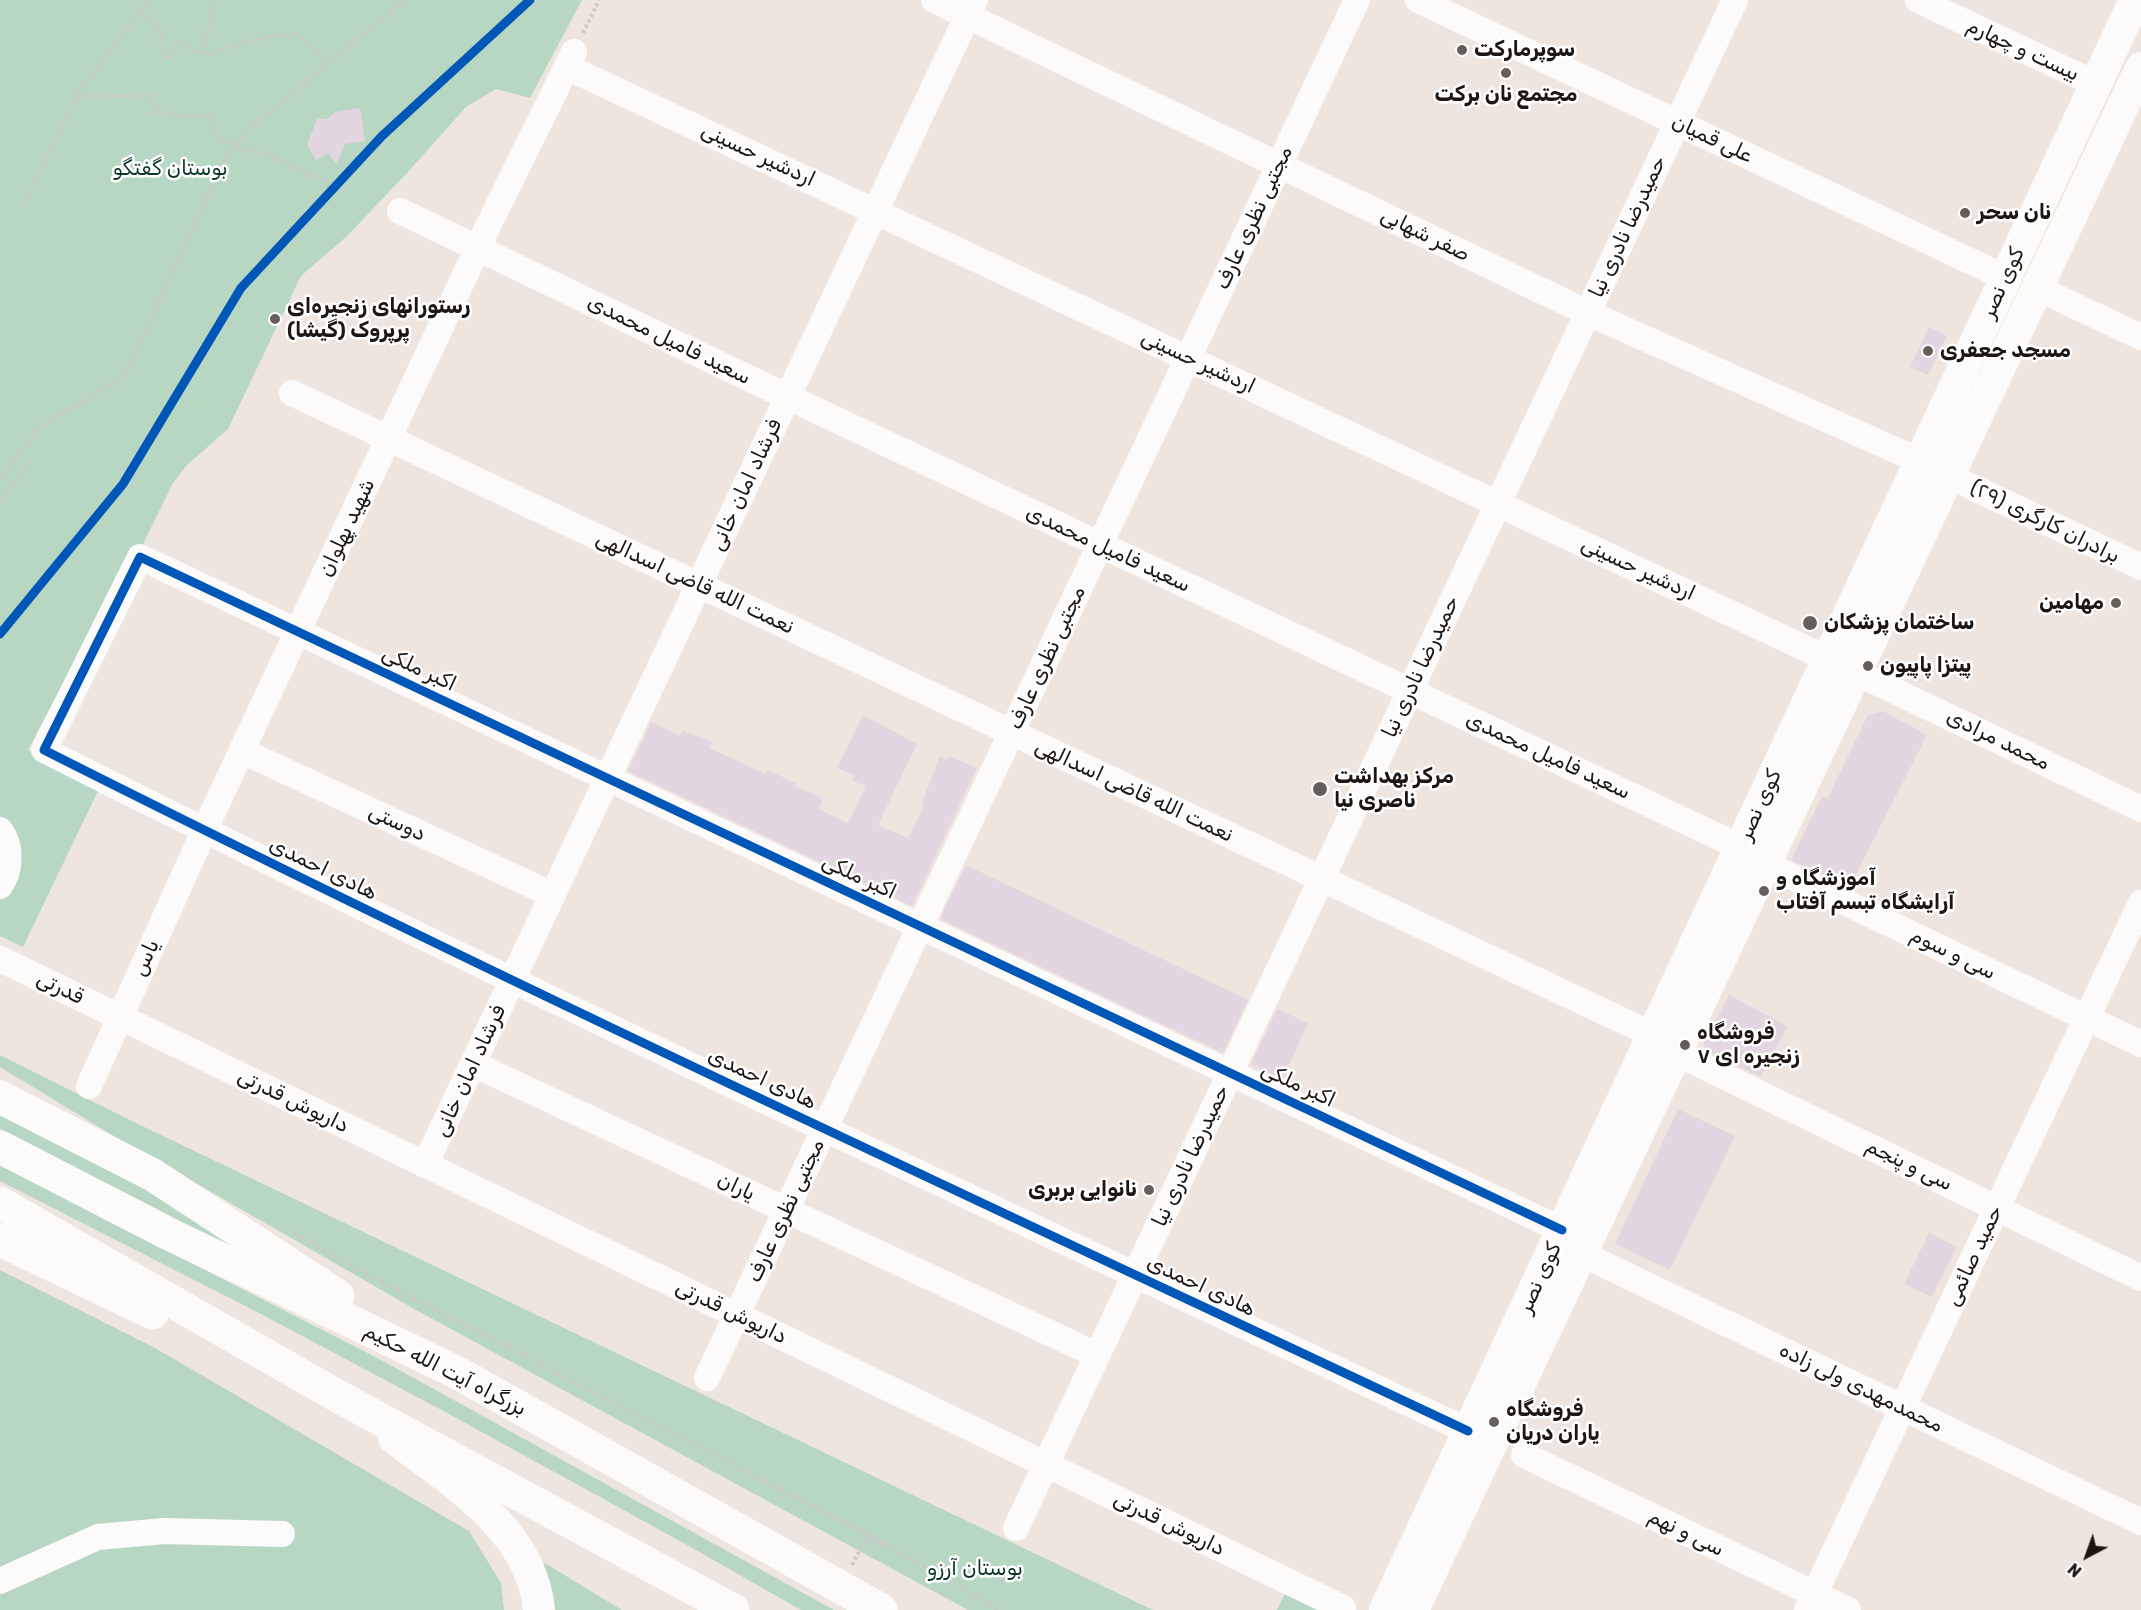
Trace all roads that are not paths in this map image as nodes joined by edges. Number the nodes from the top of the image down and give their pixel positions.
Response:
1 (934, 0) edge
2 (1357, 0) edge
3 (1418, 0) edge
4 (1735, 0) edge
5 (1918, 0) edge
6 (2135, 0) edge
7 (971, 8) edge
8 (571, 59) joint
9 (2141, 68) edge
10 (2096, 84) junction
11 (2134, 102) edge
12 (1678, 123) junction
13 (1279, 165) junction
14 (876, 210) junction
15 (400, 211) dead end
16 (477, 248) junction
17 (2006, 278) junction
18 (2037, 288) junction
19 (1588, 313) junction
20 (2141, 337) edge
21 (1188, 358) junction
22 (292, 393) dead end
23 (788, 398) junction
24 (388, 438) junction
25 (1920, 461) junction
26 (1949, 476) junction
27 (1498, 504) junction
28 (1100, 546) junction
29 (2141, 567) edge
30 (699, 585) junction
31 (298, 631) junction
32 (1828, 659) junction
33 (1856, 672) junction
34 (1410, 691) junction
35 (1011, 733) junction
36 (44, 750) joint
37 (242, 751) junction
38 (608, 778) junction
39 (2141, 809) edge
40 (0, 830) edge
41 (204, 831) junction
42 (1753, 855) junction
43 (1322, 879) junction
44 (0, 886) edge
45 (553, 895) junction
46 (2141, 903) edge
47 (920, 926) junction
48 (0, 959) edge
49 (513, 981) junction
50 (119, 1017) junction
51 (2087, 1018) junction
52 (1664, 1044) junction
53 (2141, 1044) edge
54 (473, 1064) junction
55 (1230, 1073) junction
56 (89, 1086) dead end
57 (0, 1097) edge
58 (825, 1128) junction
59 (0, 1147) edge
60 (425, 1165) junction
61 (0, 1203) edge
62 (1997, 1208) junction
63 (786, 1210) junction
64 (1562, 1230) junction
65 (0, 1240) edge
66 (1582, 1254) junction
67 (1135, 1274) junction
68 (2141, 1278) edge
69 (736, 1315) junction
70 (1097, 1355) junction
71 (456, 1372) junction
72 (707, 1378) dead end
73 (341, 1398) junction
74 (1903, 1408) junction
75 (1468, 1431) junction
76 (1524, 1455) dead end
77 (1046, 1465) junction
78 (2141, 1522) edge
79 (1016, 1528) dead end
80 (282, 1534) dead end
81 (0, 1581) edge
82 (1811, 1602) edge
83 (1343, 1608) dead end
84 (539, 1610) edge
85 (733, 1610) edge
86 (881, 1610) edge
87 (1385, 1610) edge
88 (1413, 1610) edge
89 (1848, 1610) edge

1 - 7 street, صفر شهابی
2 - 13 street, مجتبی نظری عارف
3 - 12 street, علی قمیان
4 - 12 street, حمیدرضا نادری نیا
5 - 10 street, بیست و چهارم
6 - 10 main road, کوی نصر
7 - 13 street, صفر شهابی
7 - 14 street, فرشاد امان خانی
8 - 14 street, اردشیر حسینی
8 - 16 street, شهید پهلوان
9 - 11 main road, کوی نصر
10 - 17 main road, کوی نصر
11 - 18 main road, کوی نصر
12 - 17 street, علی قمیان
12 - 19 street, حمیدرضا نادری نیا
13 - 19 street, صفر شهابی
13 - 21 street, مجتبی نظری عارف
14 - 21 street, اردشیر حسینی
14 - 23 street, فرشاد امان خانی
15 - 16 street, سعید فامیل محمدی
16 - 23 street, سعید فامیل محمدی
16 - 24 street, شهید پهلوان
17 - 25 main road, کوی نصر
18 - 20 street
18 - 26 main road, کوی نصر
19 - 25 street, صفر شهابی
19 - 27 street, حمیدرضا نادری نیا
21 - 27 street, اردشیر حسینی
21 - 28 street, مجتبی نظری عارف
22 - 24 street, نعمت الله قاضی اسدالهی
23 - 28 street, سعید فامیل محمدی
23 - 30 street, فرشاد امان خانی
24 - 30 street, نعمت الله قاضی اسدالهی
24 - 31 street, شهید پهلوان
25 - 32 main road, کوی نصر
26 - 29 street, برادران کارگری (۲۹)
26 - 33 main road, کوی نصر
27 - 32 street, اردشیر حسینی
27 - 34 street, حمیدرضا نادری نیا
28 - 34 street, سعید فامیل محمدی
28 - 35 street, مجتبی نظری عارف
30 - 35 street, نعمت الله قاضی اسدالهی
30 - 38 street, فرشاد امان خانی
31 - 36 street, اکبر ملکی
31 - 37 street, شهید پهلوان
31 - 38 street, اکبر ملکی
32 - 33 street, اردشیر حسینی
32 - 42 main road, کوی نصر
33 - 39 street, محمد مرادی
33 - 42 main road, کوی نصر
34 - 42 street, سعید فامیل محمدی
34 - 43 street, حمیدرضا نادری نیا
35 - 43 street, نعمت الله قاضی اسدالهی
35 - 47 street, مجتبی نظری عارف
36 - 41 street, هادی احمدی
37 - 41 street, شهید پهلوان
37 - 45 street, دوستی
38 - 45 street, فرشاد امان خانی
38 - 47 street, اکبر ملکی
40 - 44 street
41 - 49 street, هادی احمدی
41 - 50 street, یاس
42 - 51 street, سی و سوم
42 - 52 main road, کوی نصر
43 - 52 street, نعمت الله قاضی اسدالهی
43 - 55 street, حمیدرضا نادری نیا
45 - 49 street, فرشاد امان خانی
46 - 51 street, حمید صائمی
47 - 55 street, اکبر ملکی
47 - 58 street, مجتبی نظری عارف
48 - 50 street, قدرتی
49 - 54 street, فرشاد امان خانی
49 - 58 street, هادی احمدی
50 - 56 street, یاس
50 - 60 street, داریوش قدرتی
51 - 53 street, سی و سوم
51 - 62 street, حمید صائمی
52 - 62 street, سی و پنجم
52 - 64 main road, کوی نصر
52 - 66 main road, کوی نصر
54 - 60 street, فرشاد امان خانی
54 - 63 street, یاران
55 - 64 street, اکبر ملکی
55 - 67 street, حمیدرضا نادری نیا
57 - 71 highway
58 - 63 street, مجتبی نظری عارف
58 - 67 street, هادی احمدی
59 - 71 highway, بزرگراه آیت الله حکیم
60 - 69 street, داریوش قدرتی
61 - 73 highway
62 - 68 street, سی و پنجم
62 - 74 street, حمید صائمی
63 - 69 street, مجتبی نظری عارف
63 - 70 street, یاران
64 - 75 main road, کوی نصر
65 - 73 highway
66 - 74 street, محمدمهدی ولی زاده
66 - 88 main road, کوی نصر
67 - 70 street, حمیدرضا نادری نیا
67 - 75 street, هادی احمدی
69 - 72 street, مجتبی نظری عارف
69 - 77 street, داریوش قدرتی
70 - 77 street, حمیدرضا نادری نیا
71 - 86 highway, بزرگراه آیت الله حکیم
73 - 84 main road
73 - 85 highway
74 - 78 street, محمدمهدی ولی زاده
74 - 82 street, حمید صائمی
75 - 87 main road, کوی نصر
76 - 82 street, سی و نهم
77 - 79 street, حمیدرضا نادری نیا
77 - 83 street, داریوش قدرتی
80 - 81 street
82 - 89 street, سی و نهم

